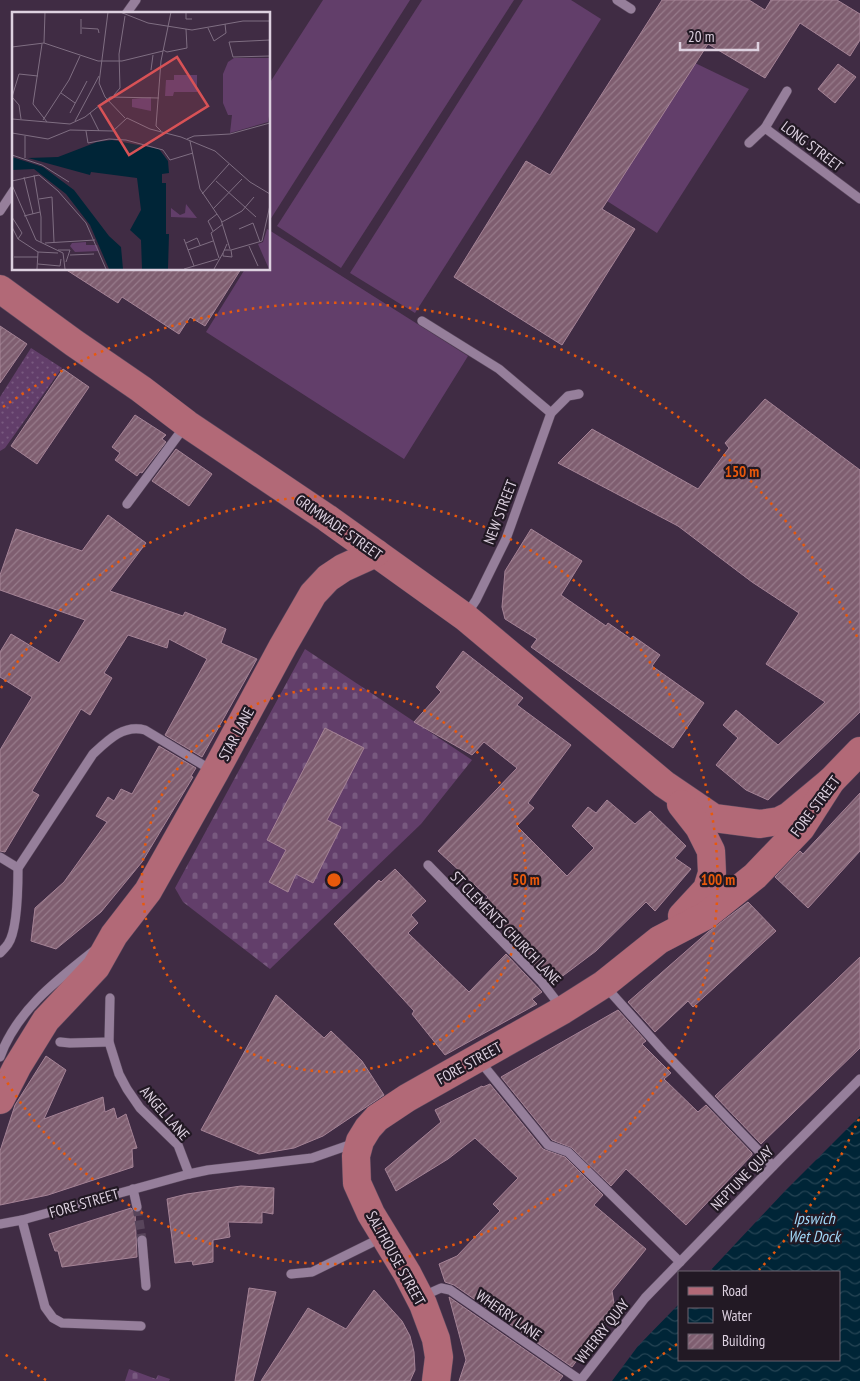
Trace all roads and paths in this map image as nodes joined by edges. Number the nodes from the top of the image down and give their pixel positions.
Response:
1 (136, 0) edge
2 (617, 0) edge
3 (631, 9) dead end
4 (127, 12) edge
5 (787, 91) dead end
6 (765, 128) junction
7 (749, 143) dead end
8 (12, 193) edge
9 (860, 199) edge
10 (0, 211) edge
11 (0, 288) edge
12 (422, 321) dead end
13 (579, 394) dead end
14 (551, 414) junction
15 (187, 424) junction
16 (128, 504) dead end
17 (376, 553) junction
18 (466, 617) junction
19 (860, 751) edge
20 (215, 772) junction
21 (831, 781) junction
22 (664, 784) junction
23 (0, 857) edge
24 (428, 865) dead end
25 (18, 868) junction
26 (114, 935) junction
27 (659, 940) junction
28 (0, 953) edge
29 (604, 984) junction
30 (110, 998) dead end
31 (563, 1010) junction
32 (60, 1042) dead end
33 (109, 1042) junction
34 (0, 1057) edge
35 (478, 1059) junction
36 (860, 1080) edge
37 (0, 1100) edge
38 (360, 1141) junction
39 (773, 1166) junction
40 (189, 1174) junction
41 (133, 1189) junction
42 (137, 1206) tunnel mouth
43 (22, 1220) junction
44 (0, 1224) edge
45 (384, 1236) junction
46 (142, 1240) tunnel mouth
47 (680, 1262) junction
48 (291, 1274) dead end
49 (146, 1286) dead end
50 (419, 1298) junction
51 (645, 1298) joint
52 (141, 1326) dead end
53 (437, 1378) edge
54 (580, 1381) edge

1 - 4 street
2 - 3 street
5 - 6 street
6 - 7 street, LONG STREET
6 - 9 street, LONG STREET
8 - 10 street
11 - 15 main road, GRIMWADE STREET
12 - 14 street
13 - 14 street
14 - 18 street, NEW STREET
15 - 16 street
15 - 17 main road, GRIMWADE STREET
17 - 18 main road, GRIMWADE STREET
17 - 20 main road, STAR LANE
18 - 22 main road, GRIMWADE STREET
19 - 21 main road, FORE STREET
20 - 25 street
20 - 26 main road, STAR LANE
21 - 22 main road, GRIMWADE STREET
21 - 27 main road, FORE STREET
22 - 27 main road, GRIMWADE STREET
23 - 25 street
24 - 31 street, ST CLEMENTS CHURCH LANE
25 - 28 street
26 - 34 street, STAR LANE
26 - 37 main road, STAR LANE
27 - 29 main road, FORE STREET
29 - 31 main road, FORE STREET
29 - 39 street
30 - 33 street, ANGEL LANE
31 - 35 main road, FORE STREET
32 - 33 street
33 - 40 street, ANGEL LANE
35 - 38 main road, FORE STREET
35 - 47 street
36 - 39 street, NEPTUNE QUAY
38 - 40 street, FORE STREET
38 - 45 main road, SALTHOUSE STREET
39 - 47 street, NEPTUNE QUAY
40 - 41 street, FORE STREET
41 - 42 street
41 - 43 street, FORE STREET
43 - 44 street, FORE STREET
43 - 52 street
45 - 48 street
45 - 50 main road, SALTHOUSE STREET
46 - 49 street
47 - 51 street, NEPTUNE QUAY
50 - 53 main road, SALTHOUSE STREET
50 - 54 street, WHERRY LANE
51 - 54 street, WHERRY QUAY

